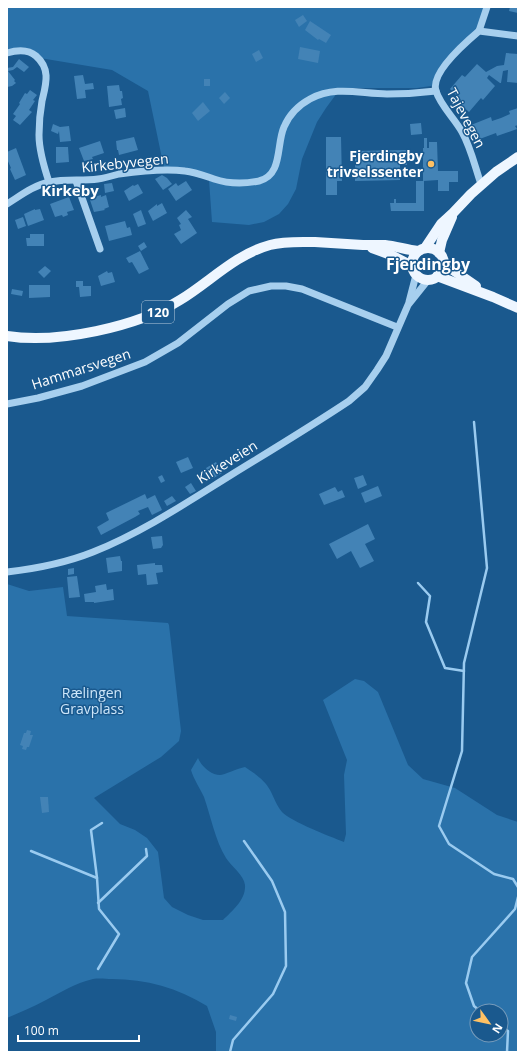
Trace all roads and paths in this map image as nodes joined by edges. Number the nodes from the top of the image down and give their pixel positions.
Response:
1 (487, 7) edge
2 (479, 31) junction
3 (518, 36) edge
4 (7, 52) edge
5 (436, 91) junction
6 (518, 157) edge
7 (76, 180) junction
8 (49, 182) junction
9 (481, 184) junction
10 (7, 204) edge
11 (453, 213) junction
12 (364, 245) junction
13 (100, 249) dead end
14 (421, 250) junction
15 (439, 252) junction
16 (444, 264) junction
17 (414, 270) junction
18 (433, 278) junction
19 (493, 297) junction
20 (408, 305) junction
21 (518, 308) edge
22 (397, 328) junction
23 (7, 336) edge
24 (7, 404) edge
25 (7, 572) edge

1 - 2 street
2 - 3 street
2 - 5 street, Tajevegen
4 - 8 street
5 - 7 street, Kirkebyvegen
5 - 9 street, Tajevegen
6 - 9 main road
7 - 8 street, Kirkebyvegen
7 - 13 street
8 - 10 street, Kirkebyvegen
9 - 11 main road
11 - 14 main road
11 - 15 main road
12 - 14 main road, 120
12 - 17 main road, 120
12 - 23 main road, 120
14 - 15 main road, 120
14 - 17 main road
15 - 16 main road
16 - 18 main road
16 - 19 main road, 120
17 - 18 main road, 120
17 - 20 street, Kirkeveien
18 - 19 main road, 120
18 - 20 street, Kirkeveien
19 - 21 main road, 120
20 - 22 street, Kirkeveien
22 - 24 street, Hammarsvegen
22 - 25 street, Kirkeveien

